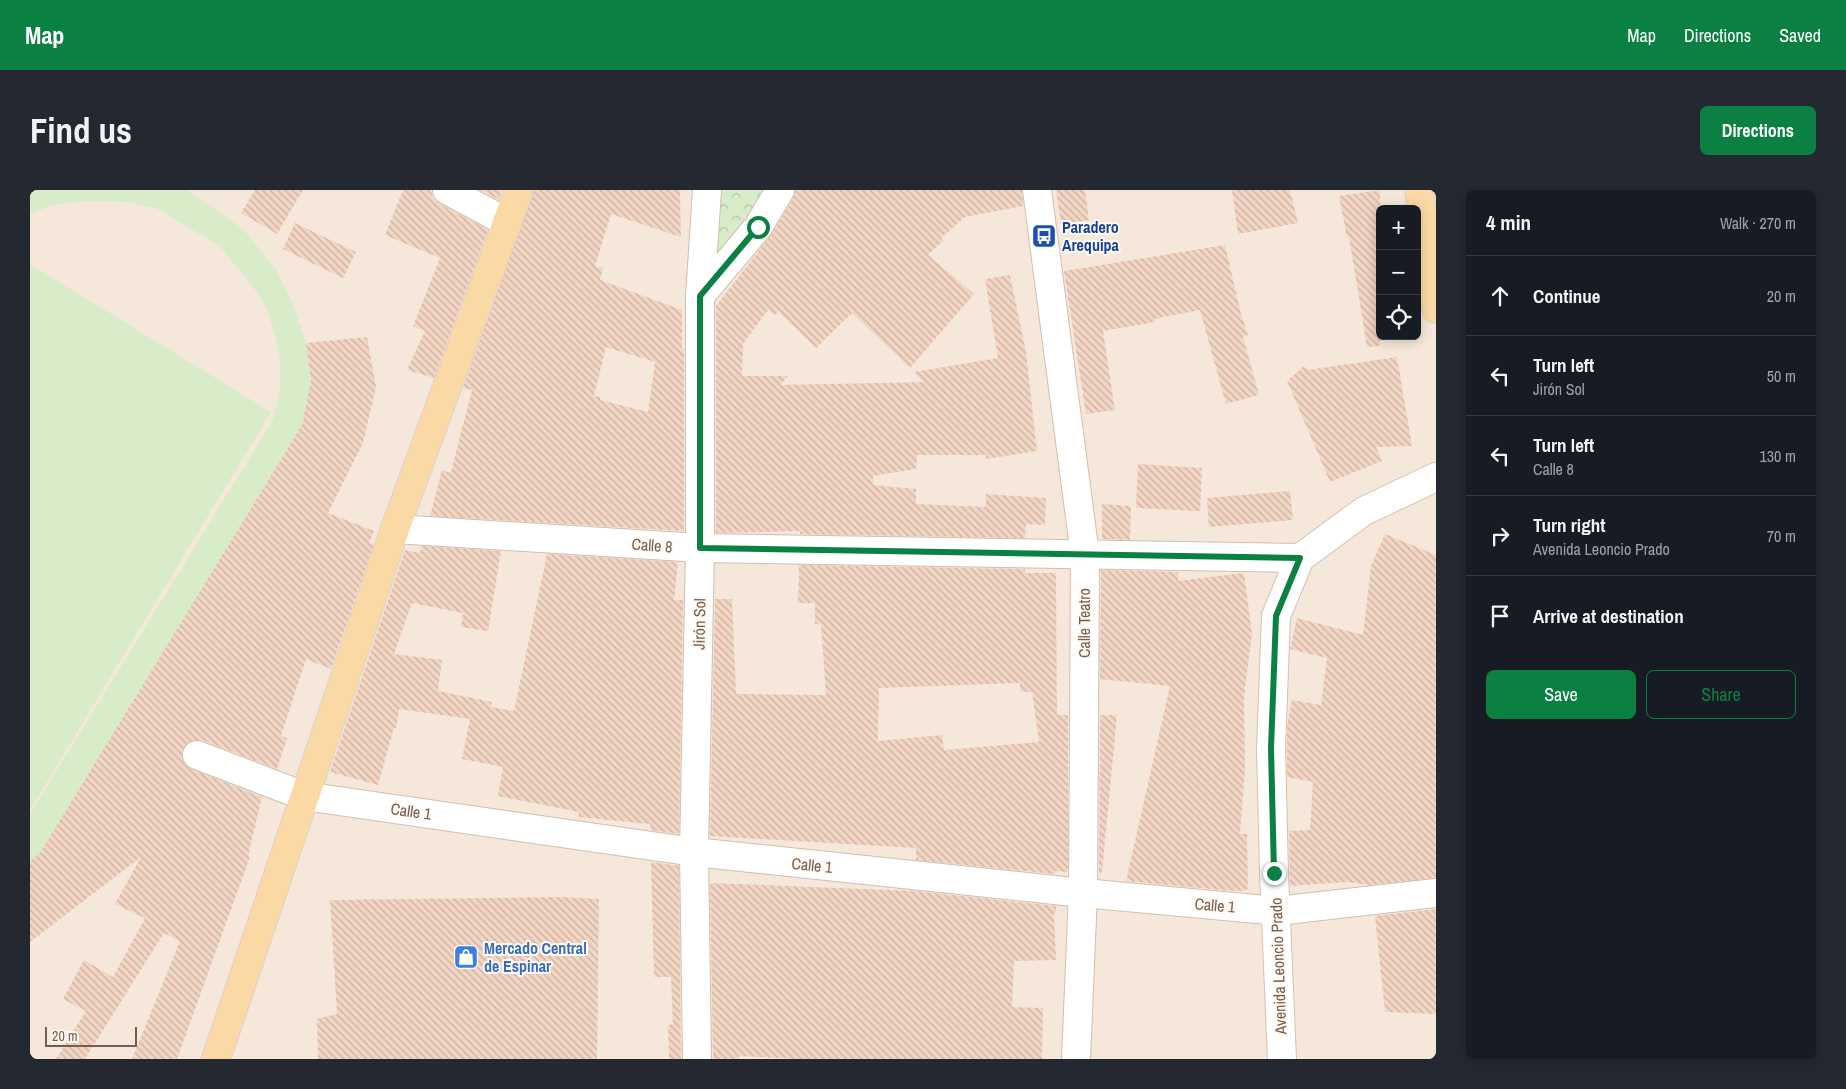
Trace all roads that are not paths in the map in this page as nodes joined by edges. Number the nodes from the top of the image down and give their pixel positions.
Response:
1 (447, 190) edge
2 (519, 190) edge
3 (707, 190) edge
4 (780, 190) edge
5 (1037, 190) edge
6 (1419, 190) edge
7 (506, 222) junction
8 (700, 296) junction
9 (1436, 310) edge
10 (1436, 477) edge
11 (395, 528) junction
12 (700, 548) junction
13 (1085, 555) junction
14 (1300, 558) junction
15 (197, 755) dead end
16 (304, 796) junction
17 (694, 852) junction
18 (1083, 893) junction
19 (1436, 893) edge
20 (1277, 911) junction
21 (216, 1059) edge
22 (697, 1059) edge
23 (1076, 1059) edge
24 (1282, 1059) edge

1 - 7 street
2 - 7 main road
3 - 8 street, Jirón Sol
4 - 8 street
5 - 13 street, Calle Teatro
6 - 9 main road
7 - 11 main road
8 - 12 street, Jirón Sol
10 - 14 street
11 - 12 street, Calle 8
11 - 16 main road
12 - 13 street, Calle 8
12 - 17 street, Jirón Sol
13 - 14 street, Calle 8
13 - 18 street, Calle Teatro
14 - 20 street, Avenida Leoncio Prado
15 - 16 street, Calle 1
16 - 17 street, Calle 1
16 - 21 main road
17 - 18 street, Calle 1
17 - 22 street, Jirón Sol
18 - 20 street, Calle 1
18 - 23 street, Calle Teatro
19 - 20 street, Calle 1
20 - 24 street, Avenida Leoncio Prado

